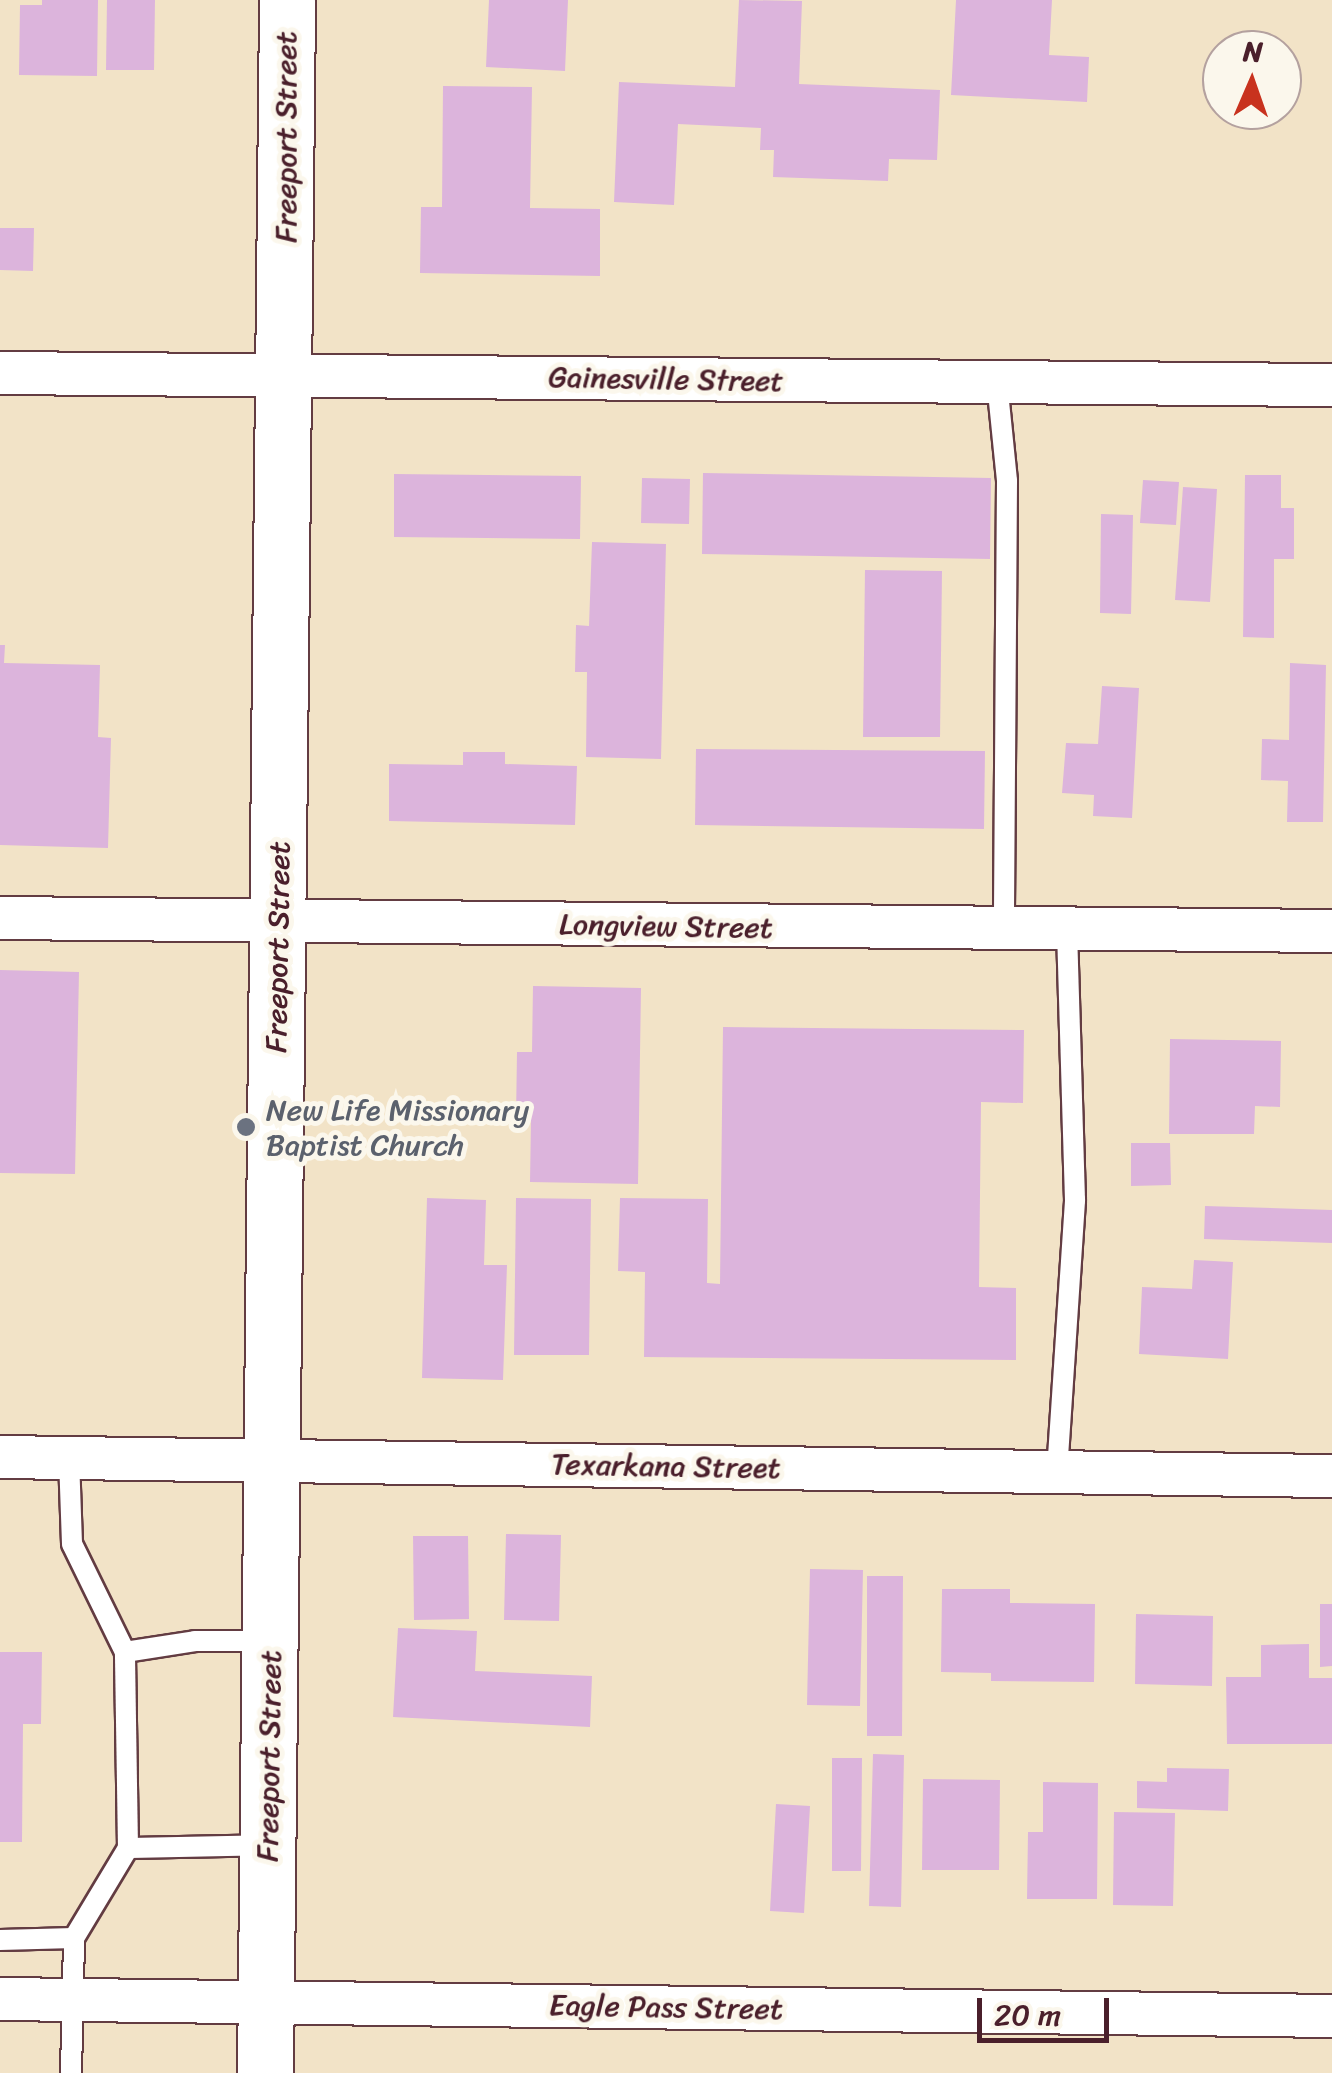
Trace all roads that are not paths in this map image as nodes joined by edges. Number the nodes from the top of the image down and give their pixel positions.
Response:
1 (287, 0) edge
2 (0, 372) edge
3 (284, 376) junction
4 (997, 382) junction
5 (1332, 385) edge
6 (0, 918) edge
7 (278, 922) junction
8 (1004, 929) junction
9 (1068, 929) junction
10 (1332, 931) edge
11 (0, 1457) edge
12 (70, 1458) junction
13 (272, 1460) junction
14 (1058, 1472) junction
15 (1332, 1476) edge
16 (270, 1641) junction
17 (125, 1652) junction
18 (267, 1845) junction
19 (128, 1848) junction
20 (74, 1938) junction
21 (0, 1940) edge
22 (0, 1999) edge
23 (71, 2000) junction
24 (266, 2002) junction
25 (1332, 2016) edge
26 (71, 2073) edge
27 (266, 2073) edge

1 - 3 main road, Freeport Street
2 - 3 street, Gainesville Street
3 - 4 street, Gainesville Street
3 - 7 main road, Freeport Street
4 - 5 street, Gainesville Street
4 - 8 lane
6 - 7 street, Longview Street
7 - 8 street, Longview Street
7 - 13 main road, Freeport Street
8 - 9 street, Longview Street
9 - 10 street, Longview Street
9 - 14 lane
11 - 12 street, Texarkana Street
12 - 13 street, Texarkana Street
12 - 17 lane
13 - 14 street, Texarkana Street
13 - 16 main road, Freeport Street
14 - 15 street, Texarkana Street
16 - 17 lane
16 - 18 main road, Freeport Street
17 - 19 lane
18 - 19 lane
18 - 24 main road, Freeport Street
19 - 20 lane
20 - 21 lane
20 - 23 lane
22 - 23 street, Eagle Pass Street
23 - 24 street, Eagle Pass Street
23 - 26 lane
24 - 25 street, Eagle Pass Street
24 - 27 main road, Freeport Street

